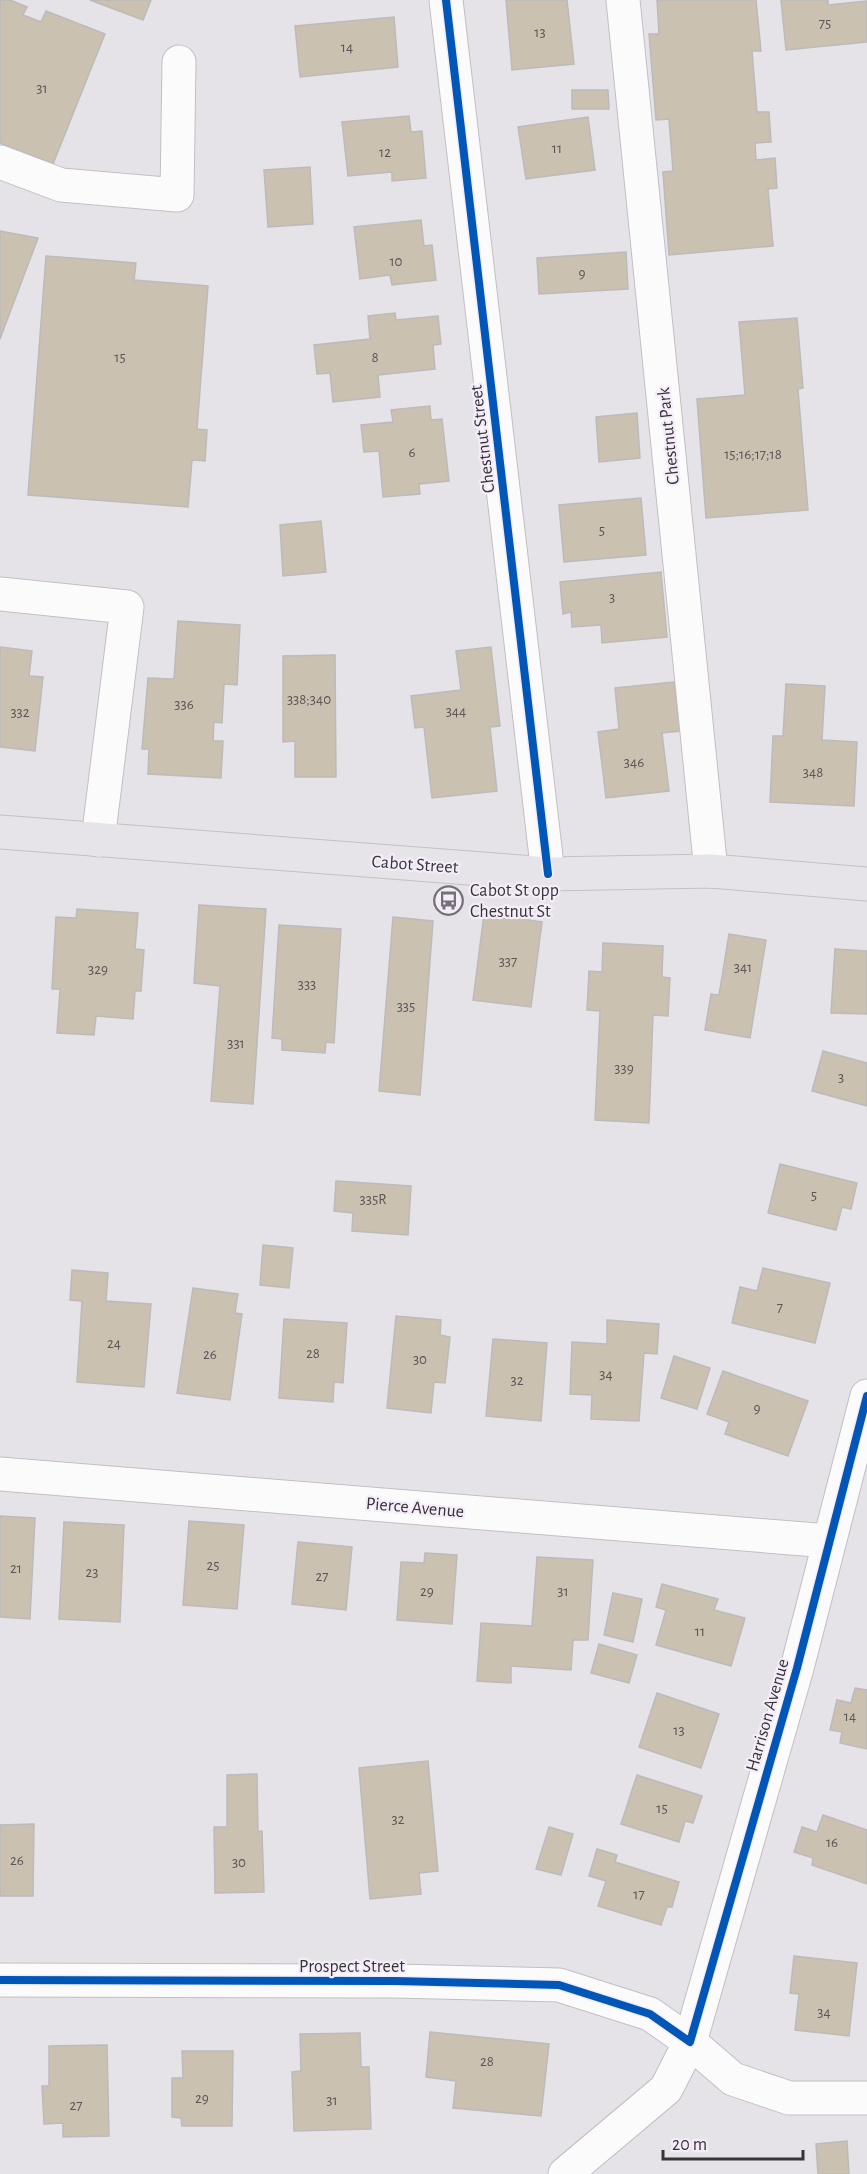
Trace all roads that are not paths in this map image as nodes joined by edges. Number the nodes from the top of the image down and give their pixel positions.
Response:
1 (446, 0) edge
2 (623, 0) edge
3 (179, 62) dead end
4 (0, 162) edge
5 (0, 594) edge
6 (0, 832) edge
7 (98, 840) junction
8 (711, 871) junction
9 (548, 874) junction
10 (867, 884) edge
11 (867, 1396) edge
12 (0, 1474) edge
13 (829, 1541) junction
14 (0, 1980) edge
15 (690, 2042) junction
16 (867, 2098) edge
17 (566, 2174) edge

1 - 9 street, Chestnut Street
2 - 8 street, Chestnut Park
3 - 4 street
5 - 7 street
6 - 7 main road, Cabot Street
7 - 9 main road, Cabot Street
8 - 9 main road, Cabot Street
8 - 10 main road, Cabot Street
11 - 13 street, Harrison Avenue
12 - 13 street, Pierce Avenue
13 - 15 street, Harrison Avenue
14 - 15 street, Prospect Street
15 - 16 street, Prospect Street
15 - 17 street, Harrison Avenue

